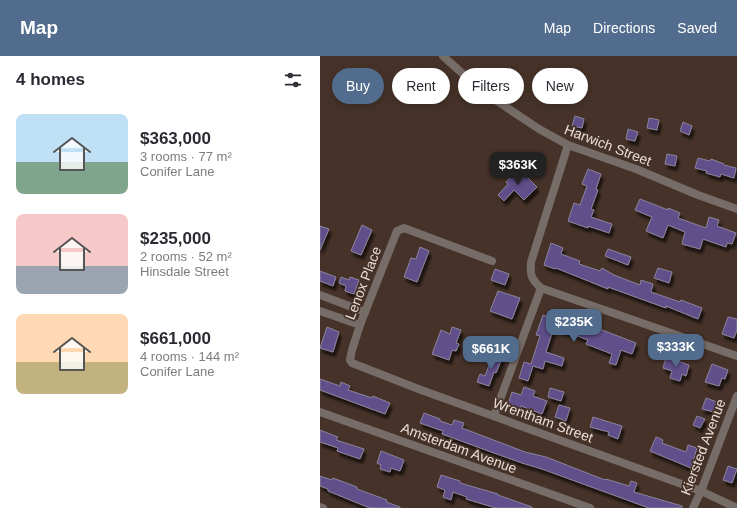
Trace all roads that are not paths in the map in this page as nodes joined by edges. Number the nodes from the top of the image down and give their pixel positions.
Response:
1 (443, 56) edge
2 (568, 146) junction
3 (737, 209) edge
4 (492, 260) dead end
5 (541, 288) junction
6 (320, 295) edge
7 (320, 311) edge
8 (365, 312) junction
9 (360, 325) junction
10 (352, 350) joint
11 (737, 356) edge
12 (737, 396) edge
13 (320, 412) edge
14 (494, 416) junction
15 (701, 491) junction
16 (590, 508) edge
17 (693, 508) edge
18 (737, 508) edge

1 - 2 street, Harwich Street
2 - 3 street, Harwich Street
2 - 5 street
4 - 8 street, Lenox Place
5 - 11 street
5 - 14 street
6 - 8 street
7 - 9 street
8 - 9 street, Lenox Place
9 - 10 street, Lenox Place
10 - 14 street, Wrentham Street
12 - 15 street, Kiersted Avenue
13 - 16 street, Amsterdam Avenue
14 - 15 street, Wrentham Street
15 - 17 street, Kiersted Avenue
15 - 18 street, Wrentham Street

